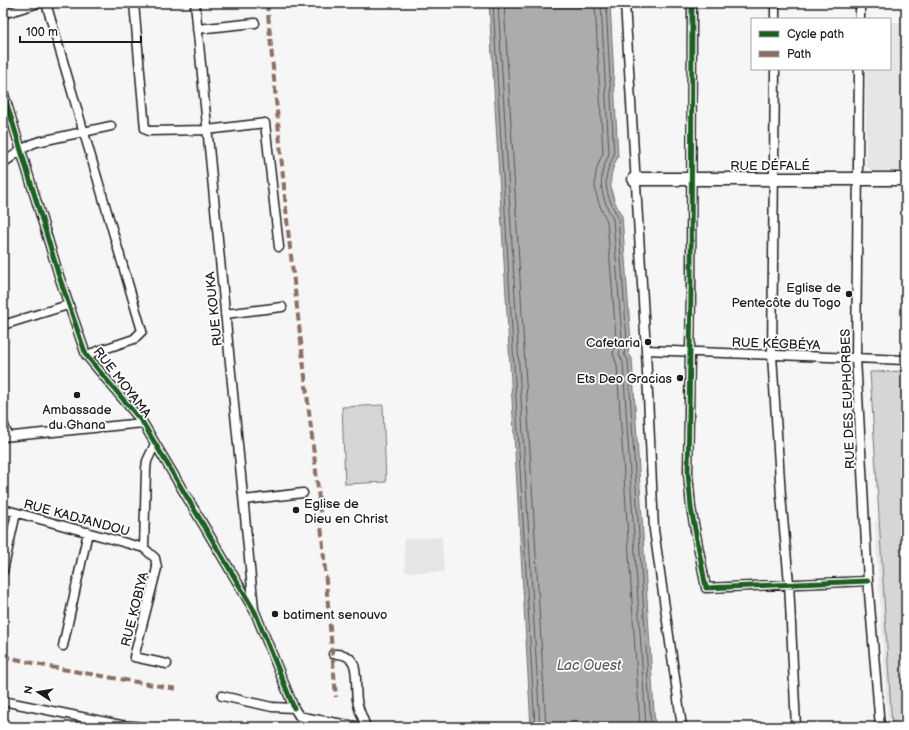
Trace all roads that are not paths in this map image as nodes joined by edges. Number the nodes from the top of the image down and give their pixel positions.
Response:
1 (39, 3) edge
2 (46, 3) edge
3 (134, 3) edge
4 (195, 3) edge
5 (625, 3) edge
6 (692, 3) edge
7 (775, 3) edge
8 (860, 3) edge
9 (3, 14) edge
10 (775, 18) edge
11 (860, 18) edge
12 (255, 23) dead end
13 (197, 29) junction
14 (775, 70) edge
15 (859, 70) edge
16 (3, 91) edge
17 (111, 126) dead end
18 (207, 130) junction
19 (84, 131) junction
20 (21, 152) junction
21 (3, 163) edge
22 (906, 178) edge
23 (634, 179) junction
24 (691, 179) junction
25 (774, 179) junction
26 (857, 179) junction
27 (279, 248) dead end
28 (68, 305) junction
29 (282, 307) dead end
30 (225, 314) junction
31 (3, 325) edge
32 (646, 350) junction
33 (690, 351) junction
34 (86, 355) junction
35 (772, 355) junction
36 (856, 358) junction
37 (906, 360) edge
38 (3, 423) edge
39 (142, 423) junction
40 (6, 437) edge
41 (155, 444) junction
42 (303, 493) dead end
43 (244, 500) junction
44 (3, 509) edge
45 (16, 513) junction
46 (88, 532) junction
47 (144, 548) junction
48 (3, 571) edge
49 (868, 581) junction
50 (789, 583) junction
51 (255, 612) junction
52 (63, 646) dead end
53 (333, 654) dead end
54 (167, 664) dead end
55 (222, 696) dead end
56 (3, 701) edge
57 (294, 708) junction
58 (145, 727) edge
59 (361, 727) edge
60 (366, 727) edge
61 (682, 727) edge
62 (796, 727) edge
63 (880, 727) edge

1 - 9 street
2 - 19 street
3 - 18 street
4 - 13 street, RUE KOUKA
5 - 23 street
6 - 24 street
7 - 10 street
8 - 11 street
12 - 13 street
13 - 18 street, RUE KOUKA
14 - 25 street
15 - 26 street, RUE DES EUPHORBES
16 - 20 street, RUE MOYAMA
17 - 19 street
18 - 27 street
18 - 30 street, RUE KOUKA
19 - 20 street
19 - 34 street
20 - 21 street
20 - 28 street, RUE MOYAMA
22 - 26 street, RUE DÉFALÉ
23 - 24 street, RUE DÉFALÉ
23 - 32 street
24 - 25 street, RUE DÉFALÉ
24 - 33 street
25 - 26 street, RUE DÉFALÉ
25 - 35 street
26 - 36 street, RUE DES EUPHORBES
28 - 31 street
28 - 34 street, RUE MOYAMA
29 - 30 street
30 - 43 street, RUE KOUKA
32 - 33 street, RUE KÉGBÉYA
32 - 61 street
33 - 35 street, RUE KÉGBÉYA
33 - 50 street
34 - 39 street, RUE MOYAMA
35 - 36 street, RUE KÉGBÉYA
35 - 50 street
36 - 37 street, RUE KÉGBÉYA
36 - 49 street, RUE DES EUPHORBES
38 - 40 street
39 - 40 street
39 - 41 street, RUE MOYAMA
41 - 47 street
41 - 51 street, RUE MOYAMA
42 - 43 street
43 - 51 street, RUE KOUKA
44 - 45 street, RUE KADJANDOU
45 - 46 street, RUE KADJANDOU
45 - 48 street
46 - 47 street, RUE KADJANDOU
46 - 52 street
47 - 54 street, RUE KOBIYA
49 - 50 street
49 - 63 street, RUE DES EUPHORBES
50 - 62 street
51 - 57 street, RUE MOYAMA
53 - 60 street
55 - 57 street
56 - 58 street
57 - 59 street

